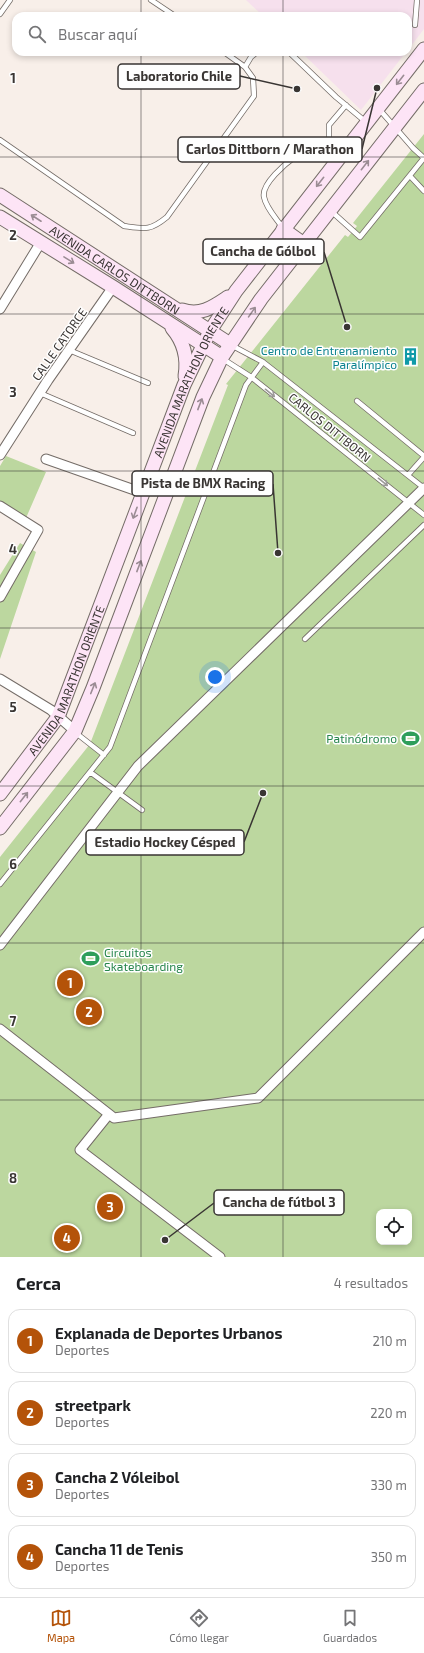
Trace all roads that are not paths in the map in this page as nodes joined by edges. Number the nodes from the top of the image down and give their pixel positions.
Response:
1 (10, 0) edge
2 (150, 0) edge
3 (417, 0) edge
4 (169, 12) edge
5 (0, 14) edge
6 (415, 25) dead end
7 (424, 49) edge
8 (230, 56) edge
9 (252, 56) edge
10 (293, 56) edge
11 (245, 67) junction
12 (424, 90) edge
13 (346, 105) junction
14 (378, 108) junction
15 (367, 123) junction
16 (395, 127) junction
17 (0, 140) edge
18 (424, 158) edge
19 (410, 176) junction
20 (424, 191) edge
21 (0, 195) edge
22 (330, 210) junction
23 (0, 217) edge
24 (283, 229) junction
25 (41, 242) junction
26 (304, 244) junction
27 (113, 287) junction
28 (236, 291) junction
29 (175, 308) junction
30 (0, 309) edge
31 (165, 321) junction
32 (210, 331) junction
33 (230, 344) junction
34 (203, 345) junction
35 (69, 350) junction
36 (222, 358) junction
37 (263, 362) junction
38 (251, 377) junction
39 (148, 383) dead end
40 (184, 385) junction
41 (40, 393) junction
42 (357, 401) dead end
43 (133, 433) dead end
44 (0, 455) edge
45 (424, 456) edge
46 (46, 459) dead end
47 (408, 475) junction
48 (424, 488) edge
49 (143, 493) junction
50 (409, 503) junction
51 (0, 506) edge
52 (424, 515) edge
53 (424, 525) edge
54 (108, 588) junction
55 (128, 594) junction
56 (0, 596) edge
57 (305, 639) dead end
58 (0, 679) edge
59 (58, 717) junction
60 (75, 732) junction
61 (104, 755) junction
62 (90, 772) junction
63 (118, 792) junction
64 (0, 794) edge
65 (142, 810) dead end
66 (0, 828) edge
67 (0, 884) edge
68 (424, 932) edge
69 (0, 945) edge
70 (0, 1029) edge
71 (109, 1114) junction
72 (220, 1257) edge

1 - 5 lane
2 - 4 lane
3 - 6 lane
7 -> 14 main road, AVENIDA MARATHON ORIENTE
8 - 11 lane
9 - 11 lane
10 - 13 lane
11 - 17 lane
12 - 16 main road, AVENIDA MARATHON ORIENTE
13 - 15 lane
13 - 24 lane
14 - 15 main road, AVENIDA MARATHON ORIENTE
14 - 16 lane
15 -> 24 main road, AVENIDA MARATHON ORIENTE
16 - 18 lane
22 -> 16 main road, AVENIDA MARATHON ORIENTE
18 - 19 lane
19 - 20 lane
19 - 22 lane
29 -> 21 main road, AVENIDA CARLOS DITTBORN
22 - 26 main road, AVENIDA MARATHON ORIENTE
23 - 25 main road, AVENIDA CARLOS DITTBORN
24 - 26 main road
24 - 28 main road, AVENIDA MARATHON ORIENTE
25 -> 27 main road, AVENIDA CARLOS DITTBORN
25 - 30 street
33 -> 26 main road, AVENIDA MARATHON ORIENTE
27 - 31 main road, AVENIDA CARLOS DITTBORN
27 - 35 street, CALLE CATORCE
28 - 29 main road
28 - 32 main road, AVENIDA MARATHON ORIENTE
29 - 32 main road, AVENIDA CARLOS DITTBORN
31 - 34 main road, AVENIDA CARLOS DITTBORN
31 - 40 main road
32 - 33 main road, AVENIDA CARLOS DITTBORN
32 - 34 main road, AVENIDA MARATHON ORIENTE
33 - 36 main road, AVENIDA MARATHON ORIENTE
33 - 37 lane, CARLOS DITTBORN
34 - 36 main road, AVENIDA CARLOS DITTBORN
34 - 40 main road, AVENIDA MARATHON ORIENTE
35 - 39 lane
35 - 41 street, CALLE CATORCE
36 - 38 lane, CARLOS DITTBORN
55 -> 36 main road, AVENIDA MARATHON ORIENTE
37 - 38 lane
37 - 47 lane, CARLOS DITTBORN
38 -> 50 lane, CARLOS DITTBORN
38 - 61 lane
40 - 49 main road, AVENIDA MARATHON ORIENTE
41 - 43 lane
41 - 44 street, CALLE CATORCE
42 - 45 lane
45 - 47 lane
46 - 49 street
47 - 48 lane, CARLOS DITTBORN
48 - 50 street
49 -> 54 main road, AVENIDA MARATHON ORIENTE
50 - 52 lane, CARLOS DITTBORN
50 - 63 street
51 - 56 street
53 - 57 lane
54 - 55 main road
54 - 59 main road, AVENIDA MARATHON ORIENTE
60 -> 55 main road, AVENIDA MARATHON ORIENTE
58 - 59 street
59 - 60 street
59 - 64 main road, AVENIDA MARATHON ORIENTE
60 - 61 lane
66 -> 60 main road, AVENIDA MARATHON ORIENTE
61 - 62 lane
62 - 63 lane
62 - 67 lane
63 - 65 lane
63 - 69 street
68 - 71 street
70 - 71 street
71 - 72 street

